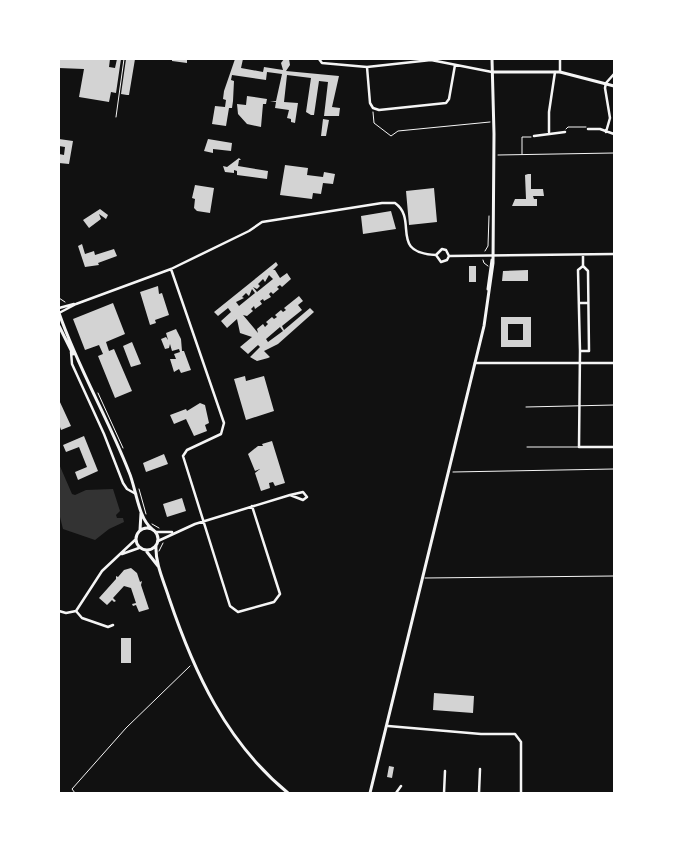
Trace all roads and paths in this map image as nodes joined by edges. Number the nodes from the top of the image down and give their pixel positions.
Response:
1 (124, 59) edge
2 (319, 59) edge
3 (492, 59) edge
4 (560, 59) edge
5 (417, 60) edge
6 (455, 64) junction
7 (367, 67) junction
8 (492, 72) junction
9 (555, 72) junction
10 (560, 72) junction
11 (614, 74) edge
12 (606, 84) junction
13 (614, 86) edge
14 (373, 108) junction
15 (116, 117) dead end
16 (494, 122) junction
17 (588, 129) joint
18 (549, 132) junction
19 (565, 132) joint
20 (606, 132) junction
21 (614, 134) edge
22 (534, 136) joint
23 (614, 153) edge
24 (522, 154) junction
25 (494, 155) junction
26 (490, 214) dead end
27 (484, 254) dead end
28 (614, 254) edge
29 (436, 255) junction
30 (584, 255) junction
31 (449, 256) junction
32 (492, 257) junction
33 (483, 260) dead end
34 (485, 265) dead end
35 (583, 266) junction
36 (171, 269) junction
37 (59, 298) edge
38 (64, 300) dead end
39 (579, 302) junction
40 (588, 303) junction
41 (76, 304) junction
42 (59, 308) edge
43 (59, 313) edge
44 (59, 326) edge
45 (71, 350) junction
46 (580, 351) junction
47 (77, 359) junction
48 (476, 363) junction
49 (580, 363) junction
50 (614, 363) edge
51 (614, 405) edge
52 (580, 406) junction
53 (526, 407) dead end
54 (526, 447) dead end
55 (579, 447) junction
56 (614, 447) edge
57 (614, 469) edge
58 (449, 472) junction
59 (137, 494) junction
60 (290, 495) junction
61 (252, 506) junction
62 (141, 510) junction
63 (204, 521) junction
64 (149, 522) dead end
65 (152, 529) junction
66 (140, 530) junction
67 (161, 530) dead end
68 (156, 532) junction
69 (173, 532) junction
70 (136, 540) junction
71 (158, 541) junction
72 (164, 541) dead end
73 (156, 546) junction
74 (139, 548) junction
75 (145, 551) junction
76 (158, 552) dead end
77 (120, 554) junction
78 (160, 569) junction
79 (614, 576) edge
80 (424, 578) junction
81 (59, 611) edge
82 (76, 611) junction
83 (113, 625) dead end
84 (190, 666) dead end
85 (388, 726) junction
86 (480, 769) dead end
87 (445, 771) dead end
88 (401, 786) dead end
89 (75, 793) edge
90 (288, 793) edge
91 (370, 793) edge
92 (396, 793) edge
93 (444, 793) edge
94 (480, 793) edge
95 (522, 793) edge

1 - 15 lane
2 - 7 street
3 - 8 street
4 - 10 street
5 - 6 street
5 - 7 street
6 - 8 street
6 - 14 street
7 - 14 street
8 - 9 street
8 - 16 street
9 - 10 street
9 - 18 street
10 - 12 street
11 - 12 street
12 - 13 street
12 - 20 street
14 - 16 path
16 - 25 street
17 - 19 path
17 - 20 street
18 - 19 street
18 - 22 street
20 - 21 street
22 - 24 path
23 - 24 path
24 - 25 path
25 - 32 street
26 - 27 path
28 - 30 street
29 - 31 street
29 - 31 street
29 - 36 street
30 - 32 street
30 - 35 street
31 - 32 street
32 - 48 street
33 - 34 path
35 - 39 street
35 - 40 street
36 - 41 street
36 - 63 street
37 - 38 path
39 - 40 street
39 - 46 street
40 - 46 street
41 - 42 street
41 - 43 street
43 - 47 street
44 - 45 street
45 - 47 street
45 - 59 street
46 - 49 street
47 - 59 street
48 - 49 street
48 - 58 street
49 - 50 street
49 - 52 street
51 - 52 lane
52 - 53 lane
52 - 55 street
54 - 55 lane
55 - 56 street
57 - 58 path
58 - 80 street
59 - 62 street
60 - 60 street
60 - 61 street
61 - 63 street
61 - 63 street
62 - 65 street
62 - 66 street
63 - 69 street
64 - 67 path
65 - 66 street
65 - 68 street
66 - 70 street
68 - 69 street
68 - 71 street
69 - 71 street
70 - 74 street
70 - 77 street
71 - 73 street
72 - 76 path
73 - 75 street
73 - 78 street
74 - 75 street
74 - 77 street
75 - 78 street
77 - 82 street
78 - 90 street
79 - 80 path
80 - 85 street
81 - 82 street
82 - 83 street
84 - 89 path
85 - 91 street
85 - 95 street
86 - 94 street
87 - 93 street
88 - 92 street

